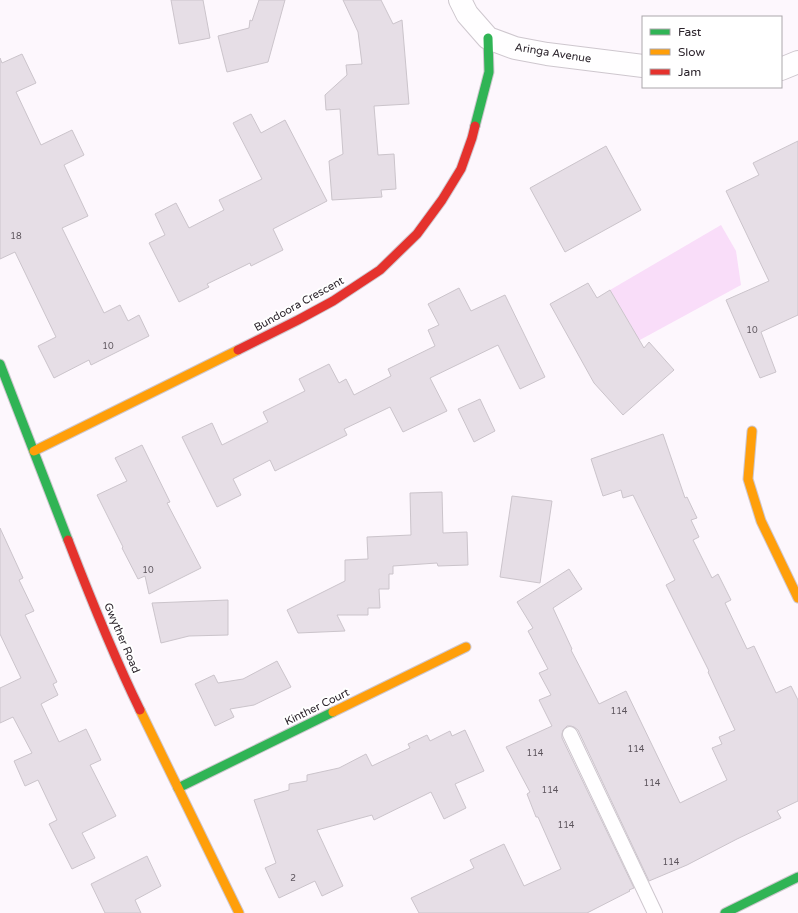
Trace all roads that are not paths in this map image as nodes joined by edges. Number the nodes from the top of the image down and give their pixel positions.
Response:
1 (460, 0) edge
2 (488, 38) junction
3 (798, 62) edge
4 (642, 66) edge
5 (782, 69) edge
6 (0, 364) edge
7 (752, 431) dead end
8 (34, 451) junction
9 (798, 598) edge
10 (466, 647) dead end
11 (570, 734) dead end
12 (178, 788) junction
13 (798, 877) edge
14 (239, 913) edge
15 (655, 913) edge
16 (725, 913) edge

1 - 2 street, Aringa Avenue
2 - 4 street, Aringa Avenue
2 - 8 street, Bundoora Crescent
3 - 5 street
6 - 8 street, Gwyther Road
7 - 9 street
8 - 12 street, Gwyther Road
10 - 12 street, Kinther Court
11 - 15 lane
12 - 14 street, Gwyther Road
13 - 16 street

